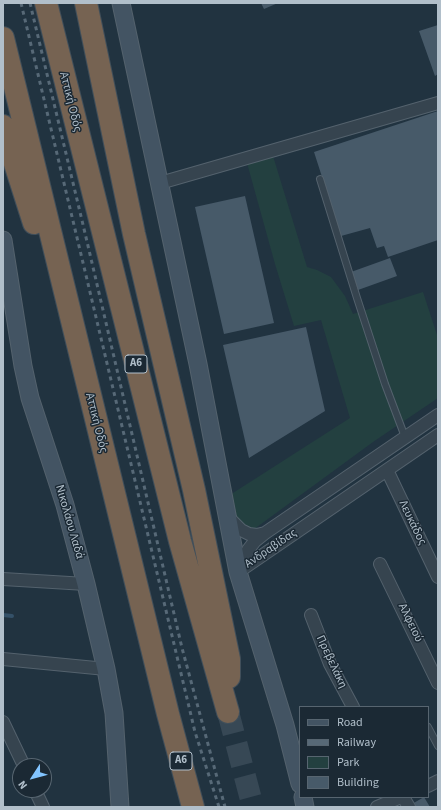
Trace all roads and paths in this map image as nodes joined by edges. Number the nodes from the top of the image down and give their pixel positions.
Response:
1 (46, 3) edge
2 (86, 3) edge
3 (121, 3) edge
4 (3, 38) edge
5 (438, 103) edge
6 (3, 126) edge
7 (320, 179) dead end
8 (160, 183) junction
9 (3, 240) edge
10 (69, 314) junction
11 (438, 415) edge
12 (438, 436) edge
13 (405, 437) junction
14 (387, 470) junction
15 (227, 516) junction
16 (265, 533) junction
17 (380, 564) dead end
18 (238, 572) junction
19 (438, 577) edge
20 (3, 579) edge
21 (86, 584) junction
22 (311, 615) dead end
23 (3, 659) edge
24 (106, 669) junction
25 (438, 683) edge
26 (352, 706) edge
27 (3, 722) edge
28 (429, 729) edge
29 (438, 746) edge
30 (20, 758) edge
31 (299, 780) edge
32 (438, 781) edge
33 (429, 786) edge
34 (400, 798) edge
35 (403, 798) edge
36 (120, 807) edge
37 (193, 807) edge
38 (377, 807) edge
39 (409, 807) edge

1 - 2 highway, Αττική Οδός / Α6
3 - 8 street
4 - 10 highway, Αττική Οδός / Α6
5 - 8 street
6 - 10 highway
7 - 13 lane
8 - 15 street
9 - 21 street, Νικολάου Λαδά
10 - 37 highway, Αττική Οδός / Α6
11 - 13 street, Ανδραβίδας
12 - 14 street, Ανδραβίδας
13 - 16 street, Ανδραβίδας
14 - 18 street, Ανδραβίδας
14 - 19 street, Λευκάδος
15 - 16 street
15 - 18 street
16 - 18 street, Ανδραβίδας
17 - 25 street, Αλφειού
18 - 31 street
20 - 21 street
21 - 24 street, Νικολάου Λαδά
22 - 26 street, Πρεβελάκη
23 - 24 street
24 - 36 street, Νικολάου Λαδά
27 - 30 street
28 - 29 lane
32 - 33 street
34 - 38 street
35 - 39 street

